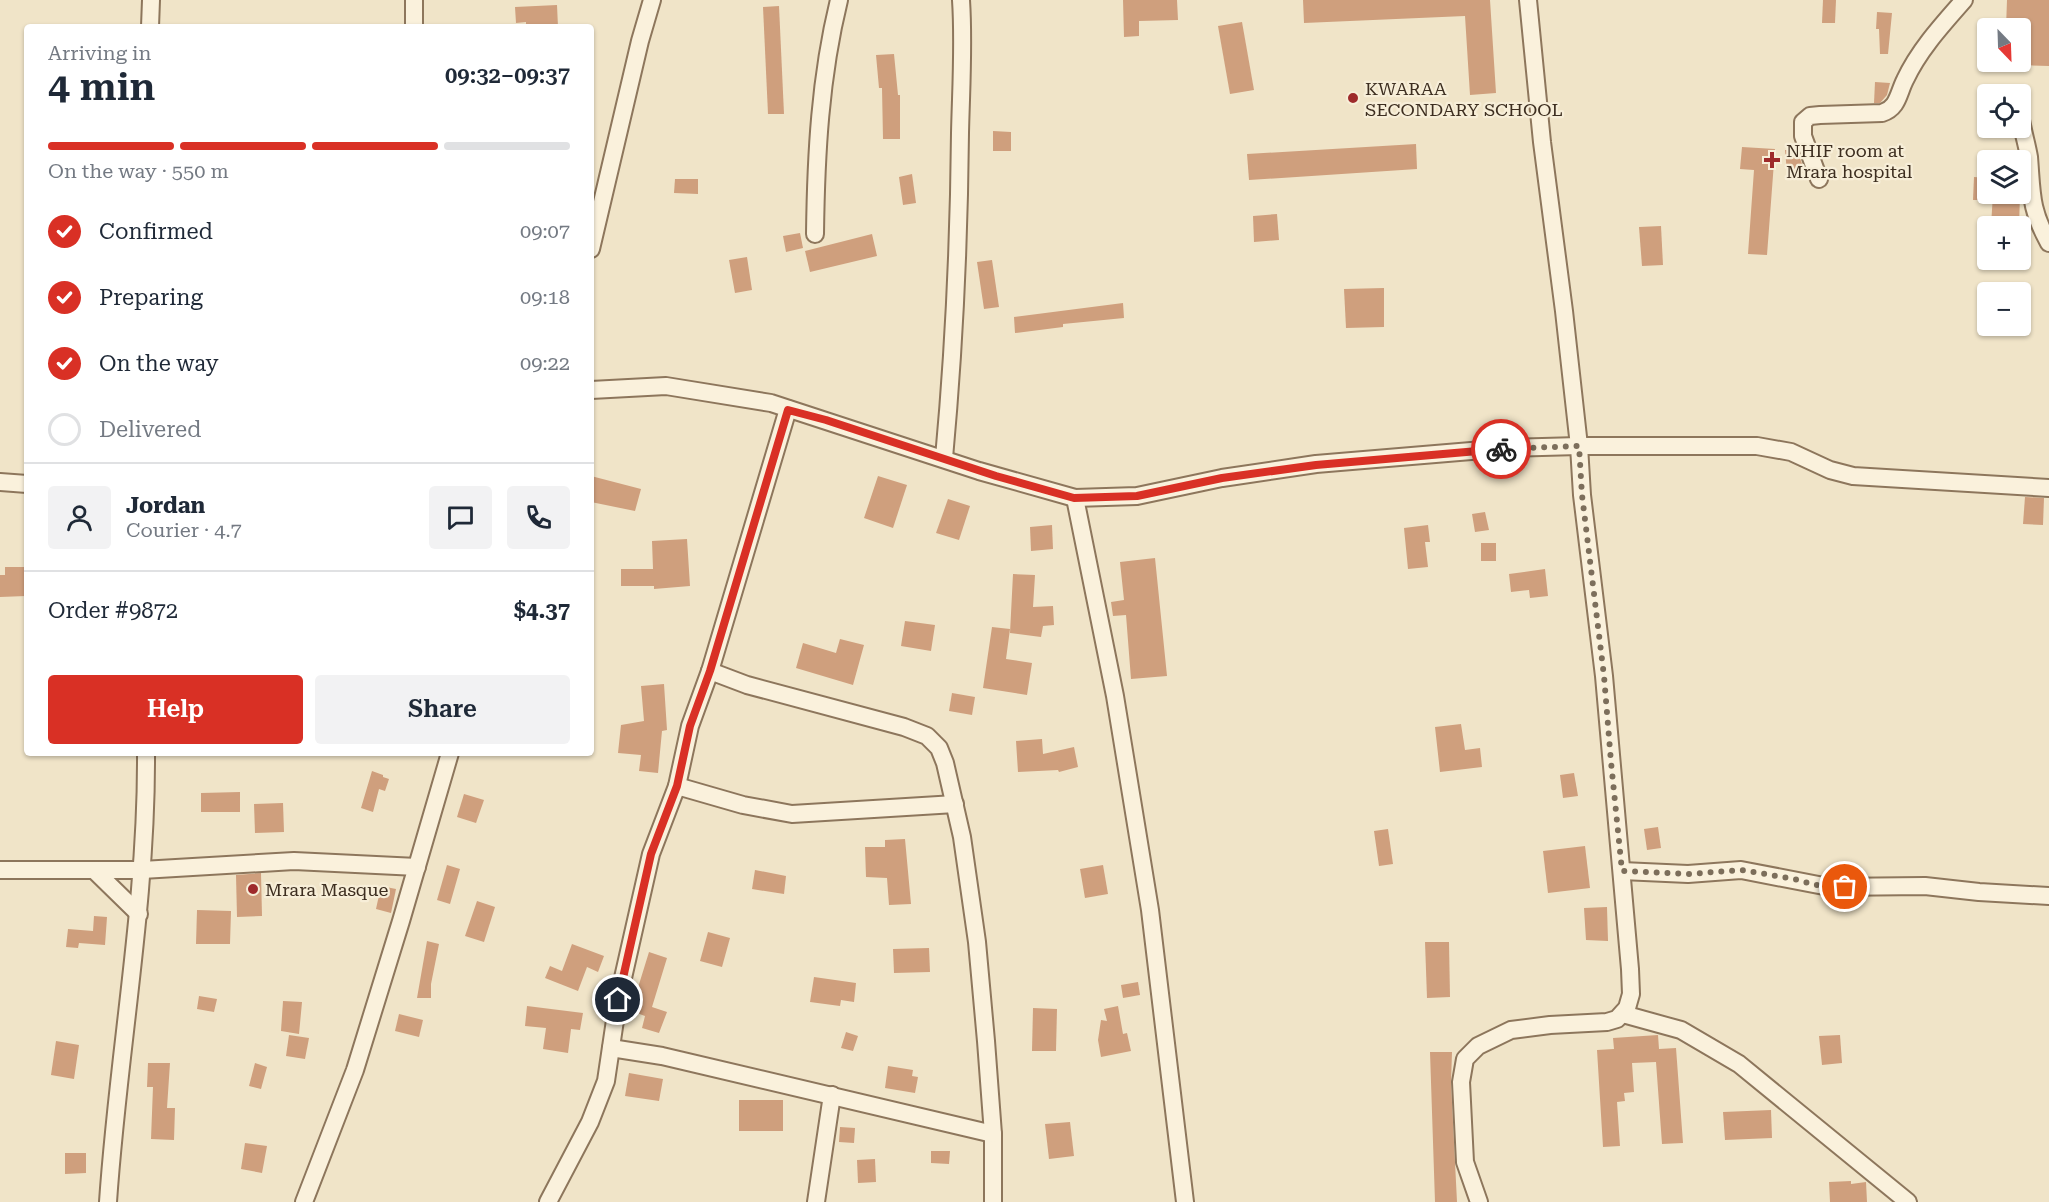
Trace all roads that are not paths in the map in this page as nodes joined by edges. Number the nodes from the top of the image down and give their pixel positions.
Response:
1 (151, 0) edge
2 (414, 0) edge
3 (652, 0) edge
4 (839, 0) edge
5 (961, 0) edge
6 (1528, 0) edge
7 (1964, 0) edge
8 (150, 24) edge
9 (414, 24) edge
10 (2025, 138) edge
11 (1820, 179) dead end
12 (815, 234) dead end
13 (594, 236) edge
14 (2049, 243) edge
15 (594, 390) edge
16 (788, 410) junction
17 (1579, 446) junction
18 (944, 458) junction
19 (0, 482) edge
20 (24, 484) edge
21 (2049, 488) edge
22 (1074, 498) junction
23 (710, 671) junction
24 (146, 756) edge
25 (449, 756) edge
26 (677, 786) junction
27 (955, 804) junction
28 (417, 867) junction
29 (0, 870) edge
30 (142, 870) junction
31 (95, 871) junction
32 (1622, 871) junction
33 (2049, 896) edge
34 (138, 914) junction
35 (1623, 1014) junction
36 (611, 1048) junction
37 (832, 1095) junction
38 (993, 1134) junction
39 (108, 1202) edge
40 (304, 1202) edge
41 (548, 1202) edge
42 (816, 1202) edge
43 (993, 1202) edge
44 (1185, 1202) edge
45 (1479, 1202) edge
46 (1908, 1202) edge

1 - 8 street
2 - 9 street
3 - 13 street
4 - 12 street
5 - 18 street
6 - 17 street
7 - 11 street
10 - 14 street
15 - 16 street
16 - 18 street
16 - 23 street
17 - 21 street
17 - 22 street
17 - 32 street
18 - 22 street
19 - 20 street
22 - 44 street
23 - 26 street
23 - 27 street
24 - 30 street
25 - 28 street
26 - 27 street
26 - 36 street
27 - 38 street
28 - 30 street
28 - 40 street
29 - 31 street
30 - 31 street
30 - 34 street
31 - 34 street
32 - 33 street
32 - 35 street
34 - 39 street
35 - 45 street
35 - 46 street
36 - 37 street
36 - 41 street
37 - 38 street
37 - 42 street
38 - 43 street

